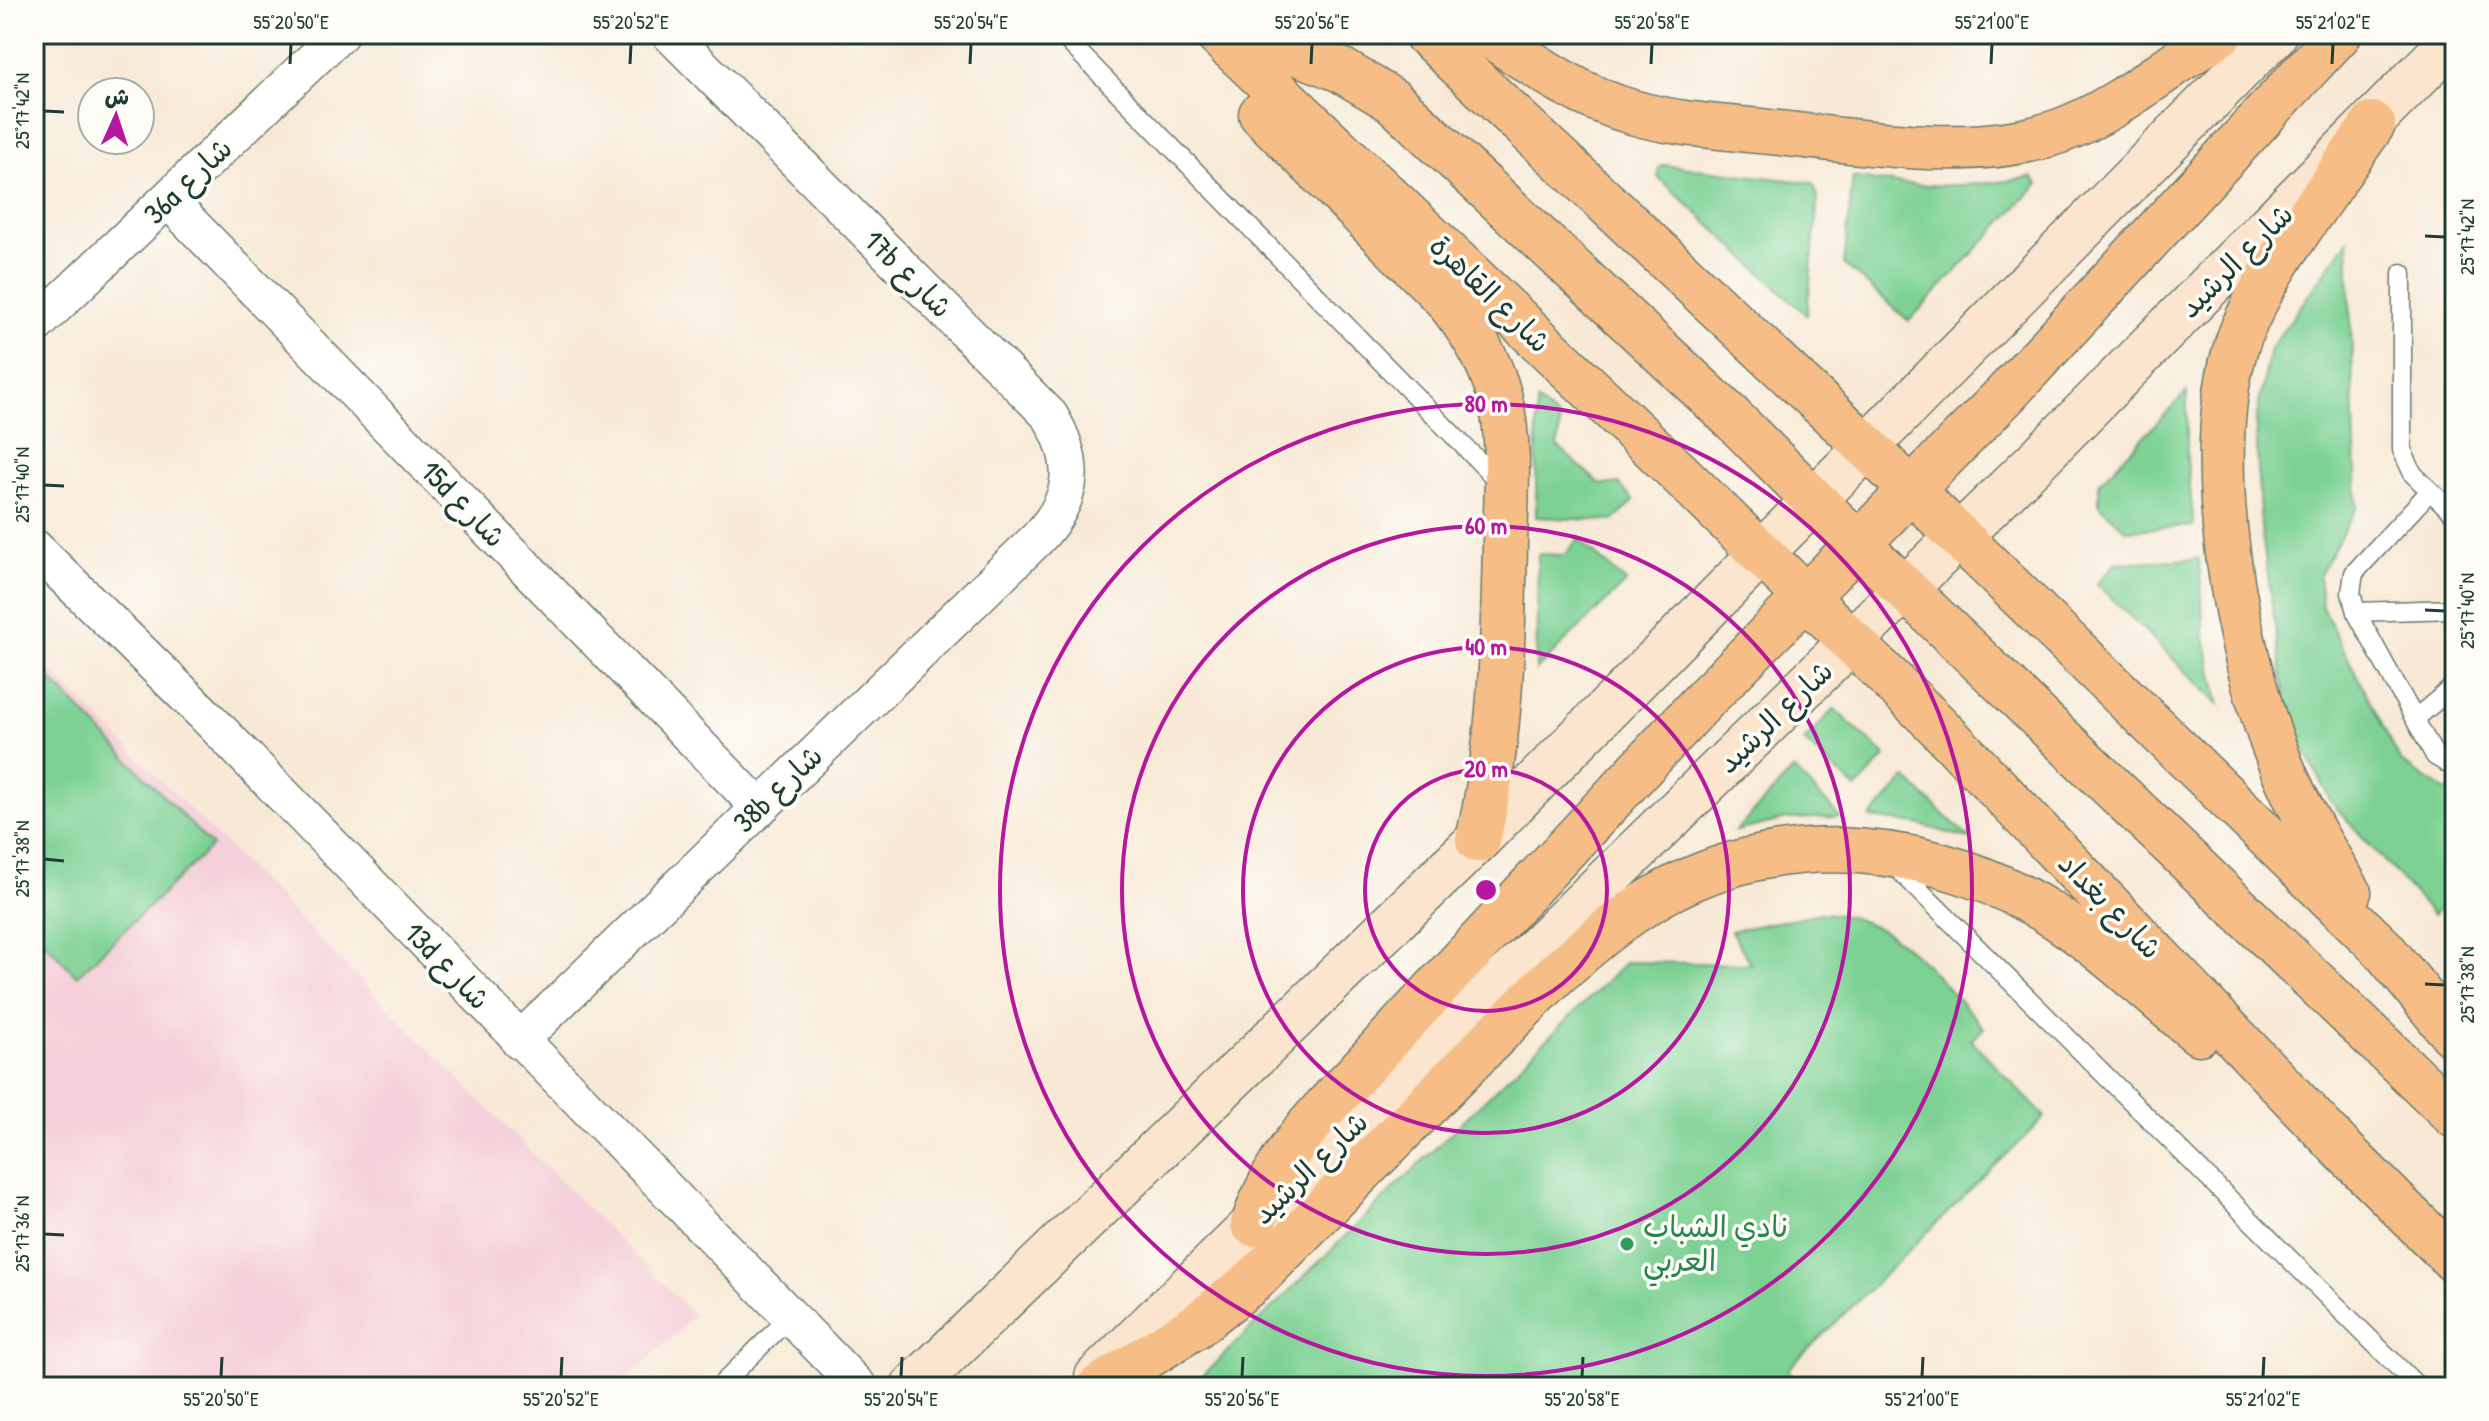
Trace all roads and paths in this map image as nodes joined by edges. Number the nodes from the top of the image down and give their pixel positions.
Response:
1 (340, 34) edge
2 (670, 34) edge
3 (1061, 34) edge
4 (1426, 34) edge
5 (1488, 34) edge
6 (2220, 34) edge
7 (2275, 34) edge
8 (2339, 34) edge
9 (2455, 38) edge
10 (1223, 40) edge
11 (2373, 124) junction
12 (168, 200) junction
13 (2402, 273) dead end
14 (34, 327) edge
15 (1868, 448) junction
16 (1506, 489) junction
17 (1911, 490) junction
18 (2430, 491) junction
19 (1815, 501) junction
20 (2455, 515) edge
21 (1960, 537) junction
22 (1037, 539) joint
23 (1858, 544) junction
24 (34, 547) edge
25 (1761, 555) junction
26 (1905, 589) junction
27 (1804, 598) junction
28 (2455, 609) edge
29 (2356, 612) junction
30 (1850, 643) junction
31 (2455, 685) edge
32 (2415, 719) junction
33 (2455, 768) edge
34 (759, 807) junction
35 (1478, 840) junction
36 (1880, 850) junction
37 (2383, 949) junction
38 (2455, 1037) edge
39 (519, 1041) junction
40 (2455, 1116) edge
41 (2341, 1148) junction
42 (1253, 1224) junction
43 (2455, 1261) edge
44 (789, 1318) junction
45 (520, 1387) edge
46 (532, 1387) edge
47 (719, 1387) edge
48 (859, 1387) edge
49 (913, 1387) edge
50 (1086, 1387) edge
51 (1099, 1387) edge
52 (2418, 1387) edge

1 - 12 street, 36a شارع
2 - 22 street, 17b شارع
3 - 16 lane
4 - 15 main road
5 - 6 main road
7 - 15 main road
8 - 17 main road
9 - 11 main road, شارع الرشيد
10 - 16 main road
10 - 19 main road
10 - 25 main road, شارع القاهرة
11 - 21 main road, شارع الرشيد
11 - 37 main road
12 - 14 street, 36a شارع
12 - 34 street, 15d شارع
13 - 18 lane
15 - 17 main road
15 - 19 main road
16 - 35 main road
17 - 21 main road
17 - 23 main road
18 - 20 lane
18 - 29 lane
19 - 23 main road
19 - 25 main road
21 - 26 main road, شارع الرشيد
21 - 37 main road
22 - 34 street, 38b شارع
23 - 26 main road
23 - 27 main road
24 - 39 street, 13d شارع
25 - 27 main road, شارع بغداد
25 - 35 main road
26 - 30 main road, شارع الرشيد
26 - 40 main road
27 - 30 main road, شارع بغداد
27 - 42 main road
28 - 29 lane
29 - 32 lane
30 - 41 main road, شارع بغداد
30 - 42 main road, شارع الرشيد
31 - 32 lane
32 - 33 lane
34 - 39 street, 38b شارع
35 - 49 main road
36 - 41 main road
36 - 51 main road
36 - 52 lane
37 - 38 main road
39 - 44 street, 13d شارع
41 - 43 main road, شارع بغداد
42 - 50 main road, شارع الرشيد
44 - 47 lane
44 - 48 street, 13d شارع
45 - 46 lane

